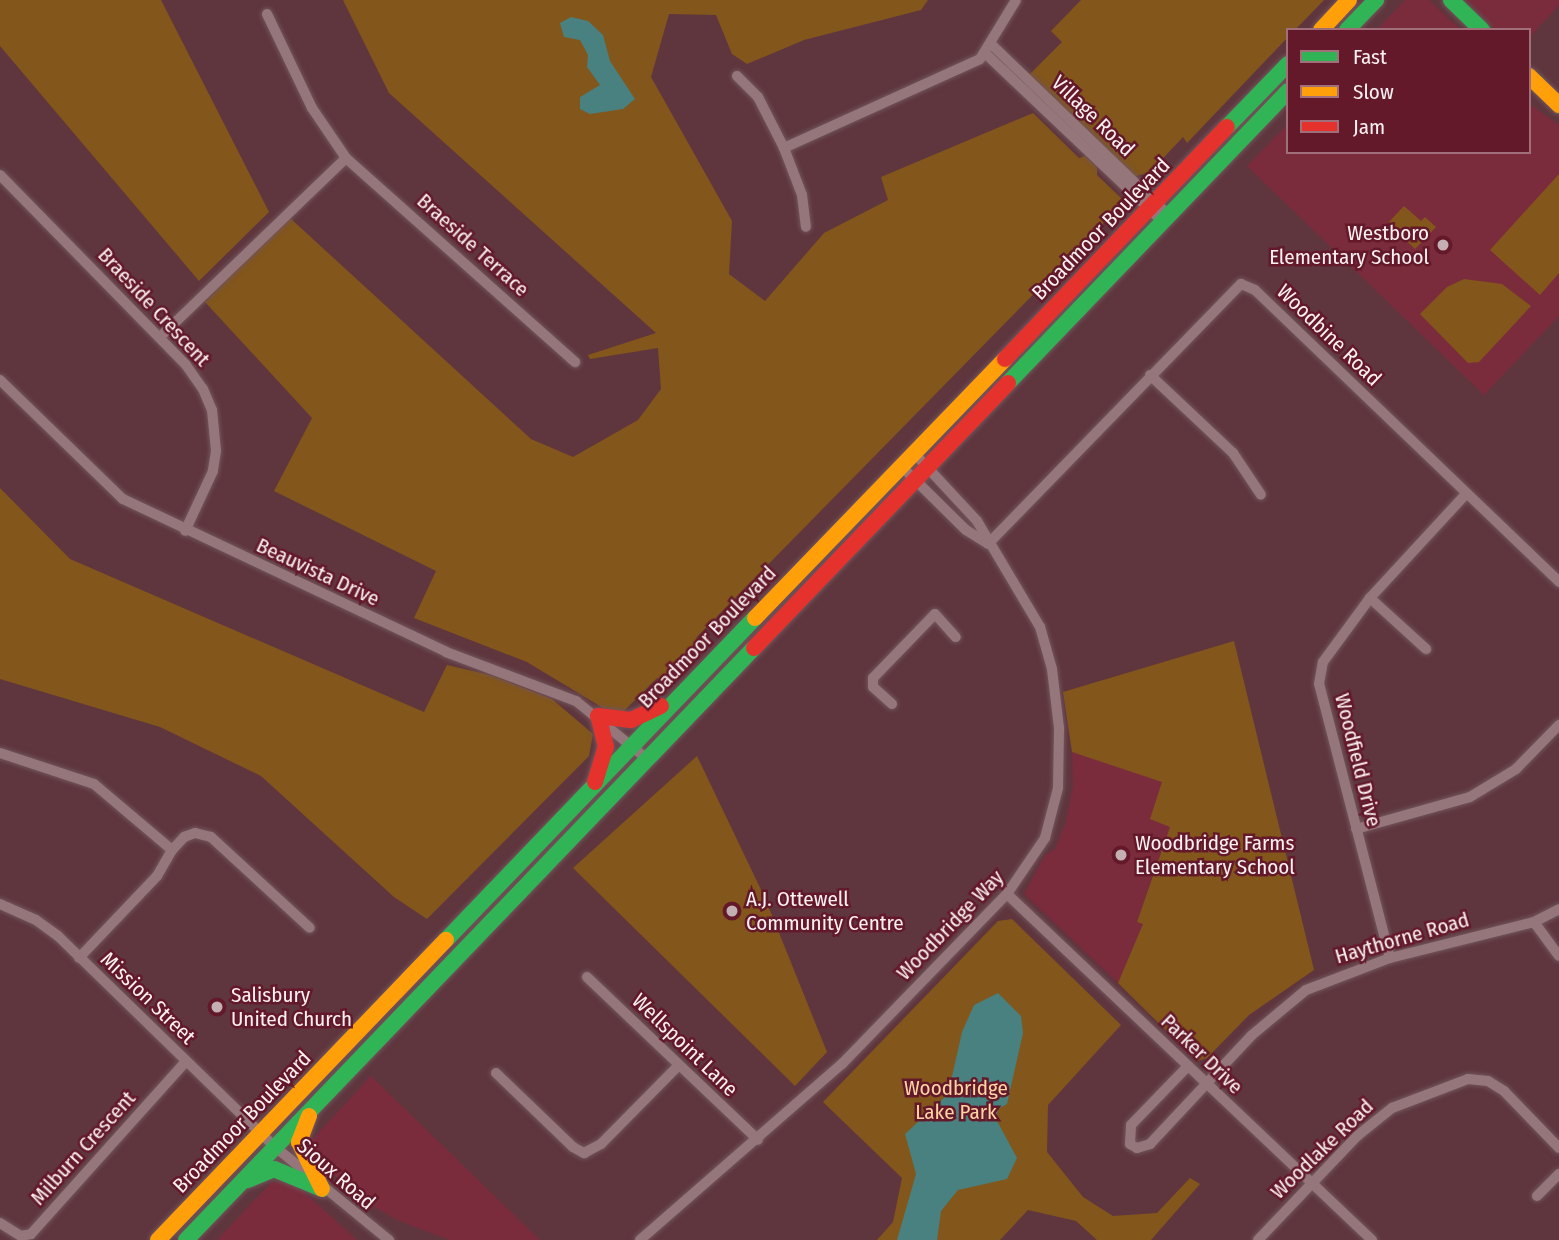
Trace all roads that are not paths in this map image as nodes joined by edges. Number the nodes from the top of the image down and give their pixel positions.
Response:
1 (1016, 0) edge
2 (1349, 0) edge
3 (1376, 0) edge
4 (1451, 0) edge
5 (267, 14) dead end
6 (1323, 28) edge
7 (1349, 28) edge
8 (1480, 28) edge
9 (988, 49) junction
10 (1286, 66) edge
11 (737, 76) dead end
12 (1531, 78) edge
13 (1286, 93) edge
14 (1559, 105) edge
15 (784, 148) junction
16 (346, 158) junction
17 (0, 175) edge
18 (1153, 206) junction
19 (1166, 218) junction
20 (806, 227) dead end
21 (160, 337) junction
22 (575, 362) dead end
23 (1150, 375) junction
24 (0, 380) edge
25 (914, 453) junction
26 (901, 466) junction
27 (929, 467) junction
28 (915, 480) junction
29 (1261, 495) dead end
30 (1465, 495) junction
31 (185, 531) junction
32 (988, 544) junction
33 (1559, 582) edge
34 (1370, 598) junction
35 (956, 637) dead end
36 (1426, 649) dead end
37 (685, 690) junction
38 (892, 704) dead end
39 (598, 716) junction
40 (1559, 725) edge
41 (632, 745) junction
42 (0, 753) edge
43 (646, 758) junction
44 (593, 787) junction
45 (1356, 829) junction
46 (172, 850) junction
47 (1007, 894) junction
48 (0, 904) edge
49 (1559, 909) edge
50 (1534, 922) junction
51 (310, 928) dead end
52 (1559, 957) edge
53 (79, 958) junction
54 (1390, 958) junction
55 (587, 976) dead end
56 (186, 1061) junction
57 (678, 1066) junction
58 (1188, 1066) junction
59 (496, 1073) dead end
60 (1208, 1086) junction
61 (322, 1095) junction
62 (261, 1132) junction
63 (758, 1140) junction
64 (274, 1146) junction
65 (1559, 1148) edge
66 (1559, 1174) edge
67 (1312, 1184) junction
68 (323, 1189) junction
69 (1537, 1196) dead end
70 (222, 1202) junction
71 (0, 1223) edge
72 (158, 1240) edge
73 (186, 1240) edge
74 (389, 1240) edge
75 (640, 1240) edge
76 (1258, 1240) edge
77 (1372, 1240) edge

1 - 9 street
2 - 6 main road
3 - 7 main road
4 - 8 main road
5 - 16 street, Braeside Terrace
9 - 15 street
9 - 18 street, Village Road
10 - 18 main road, Broadmoor Boulevard
11 - 15 street
12 - 14 main road
13 - 19 main road, Broadmoor Boulevard
15 - 20 street
16 - 21 street
16 - 22 street, Braeside Terrace
17 - 21 street, Braeside Crescent
18 - 19 street, Village Road
18 - 25 main road, Broadmoor Boulevard
19 - 27 main road, Broadmoor Boulevard
21 - 31 street, Braeside Crescent
23 - 29 street
23 - 30 street, Woodbine Road
23 - 32 street, Woodbine Road
24 - 31 street, Beauvista Drive
25 - 26 main road, Broadmoor Boulevard
25 - 27 street, Woodbridge Way
26 - 28 street, Woodbridge Way
26 - 37 main road, Broadmoor Boulevard
27 - 28 main road, Broadmoor Boulevard
27 - 32 street, Woodbridge Way
28 - 32 street, Woodbridge Way
28 - 43 main road, Broadmoor Boulevard
30 - 33 street, Woodbine Road
30 - 34 street, Woodfield Drive
31 - 39 street, Beauvista Drive
32 - 47 street, Woodbridge Way
34 - 36 street
34 - 45 street, Woodfield Drive
35 - 38 street
37 - 39 main road
37 - 41 main road, Broadmoor Boulevard
39 - 41 street, Beauvista Drive
39 - 44 main road
40 - 45 street
41 - 43 street, Beauvista Drive
41 - 44 main road, Broadmoor Boulevard
42 - 46 street
43 - 61 main road, Broadmoor Boulevard
44 - 62 main road, Broadmoor Boulevard
45 - 54 street, Woodfield Drive
46 - 51 street
46 - 53 street
47 - 58 street, Parker Drive
47 - 63 street, Woodbridge Way
48 - 53 street, Mission Street
49 - 50 street, Haythorne Road
50 - 52 street
50 - 54 street, Haythorne Road
53 - 56 street, Mission Street
54 - 60 street, Haythorne Road
55 - 57 street, Wellspoint Lane
56 - 62 street, Mission Street
56 - 71 street, Milburn Crescent
57 - 59 street
57 - 63 street, Wellspoint Lane
58 - 60 street, Parker Drive
58 - 60 street, Haythorne Road
60 - 67 street, Parker Drive
61 - 64 main road, Broadmoor Boulevard
61 - 68 main road
62 - 64 street, Sioux Road
62 - 72 main road, Broadmoor Boulevard
63 - 75 street, Woodbridge Way
64 - 68 street, Sioux Road
64 - 70 main road, Broadmoor Boulevard
65 - 67 street, Woodlake Road
66 - 69 street
67 - 76 street, Woodlake Road
67 - 77 street, Parker Drive
68 - 70 main road
68 - 74 street, Sioux Road
70 - 73 main road, Broadmoor Boulevard

